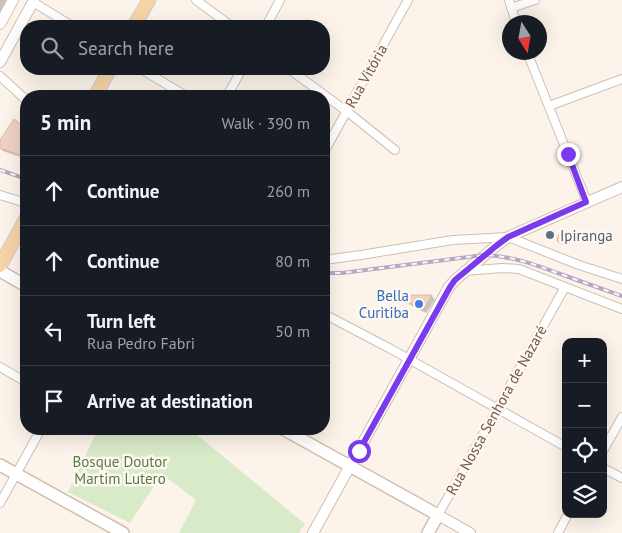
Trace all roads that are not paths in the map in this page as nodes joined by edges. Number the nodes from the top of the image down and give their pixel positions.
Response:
1 (13, 0) edge
2 (148, 0) edge
3 (196, 0) edge
4 (280, 0) edge
5 (408, 0) edge
6 (535, 0) edge
7 (34, 1) edge
8 (510, 4) edge
9 (23, 20) edge
10 (63, 20) edge
11 (137, 20) edge
12 (223, 20) edge
13 (269, 20) edge
14 (0, 24) edge
15 (20, 26) edge
16 (530, 60) edge
17 (0, 62) edge
18 (106, 75) edge
19 (151, 75) edge
20 (239, 75) edge
21 (297, 75) edge
22 (0, 76) edge
23 (622, 79) edge
24 (98, 90) edge
25 (176, 90) edge
26 (230, 90) edge
27 (318, 90) edge
28 (20, 94) edge
29 (330, 99) edge
30 (549, 106) junction
31 (346, 111) junction
32 (330, 141) edge
33 (395, 150) dead end
34 (622, 187) edge
35 (0, 195) edge
36 (20, 201) edge
37 (586, 202) junction
38 (20, 229) edge
39 (508, 237) junction
40 (330, 259) edge
41 (0, 266) edge
42 (0, 271) edge
43 (464, 271) junction
44 (622, 279) edge
45 (20, 283) edge
46 (565, 287) junction
47 (622, 309) edge
48 (330, 317) edge
49 (409, 359) junction
50 (0, 367) edge
51 (20, 379) edge
52 (497, 408) junction
53 (622, 417) edge
54 (38, 435) edge
55 (294, 435) edge
56 (607, 444) edge
57 (562, 445) edge
58 (0, 465) edge
59 (350, 466) junction
60 (607, 470) edge
61 (16, 474) junction
62 (622, 478) edge
63 (0, 503) edge
64 (438, 515) junction
65 (566, 518) edge
66 (116, 532) edge
67 (314, 533) edge
68 (428, 533) edge
69 (470, 533) edge
70 (558, 533) edge

1 - 14 street
2 - 11 main road
3 - 12 street
4 - 13 street
5 - 31 street, Rua Vitória
6 - 8 street
7 - 9 street
7 - 10 street
15 - 17 street
16 - 30 street
18 - 24 main road
19 - 25 street
20 - 26 street
21 - 27 street
22 - 28 street
23 - 30 street
29 - 31 street
30 - 37 street
31 - 32 street, Rua Vitória
31 - 33 street
34 - 37 street
35 - 36 street
37 - 39 street
38 - 41 main road
39 - 40 street
39 - 43 street
39 - 44 street
42 - 45 main road
43 - 46 street
43 - 49 street
46 - 47 street
46 - 52 street, Rua Nossa Senhora de Nazaré
48 - 49 street
49 - 52 street
49 - 59 street
50 - 51 street
52 - 57 street
52 - 64 street, Rua Nossa Senhora de Nazaré
53 - 56 street
54 - 61 street
55 - 59 main road
58 - 61 main road
59 - 64 main road
59 - 67 street
60 - 62 street
61 - 63 street
61 - 66 main road
64 - 68 main road, Rua Nossa Senhora de Nazaré
64 - 69 street
65 - 70 street

